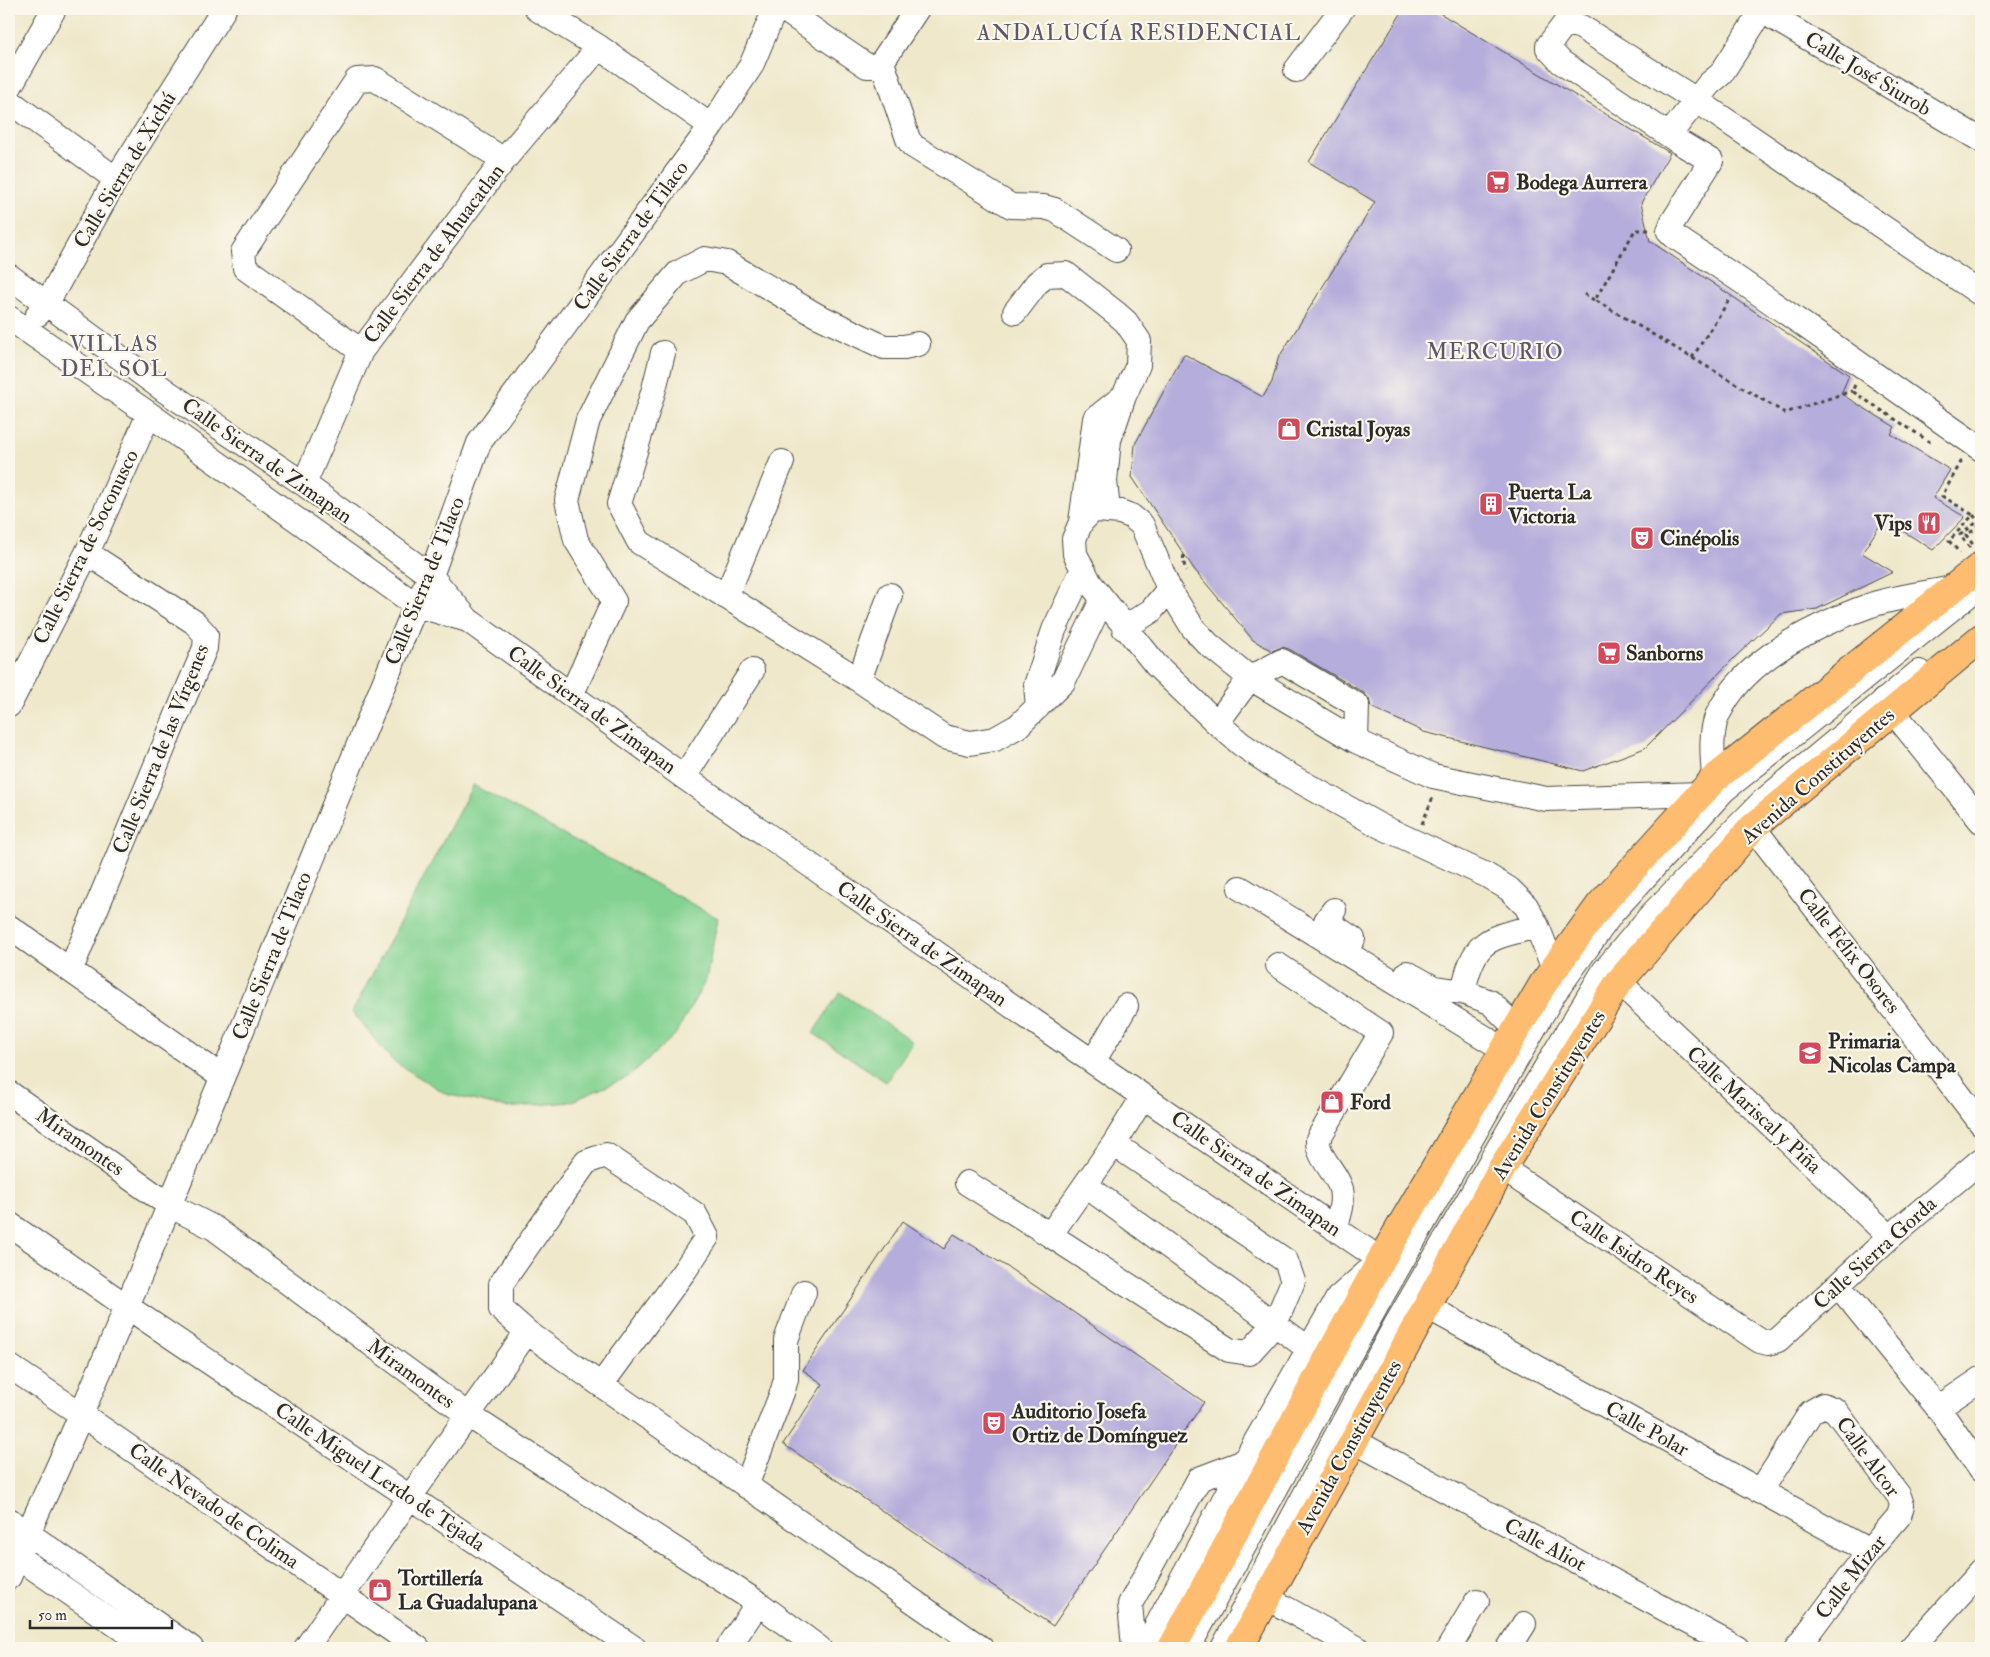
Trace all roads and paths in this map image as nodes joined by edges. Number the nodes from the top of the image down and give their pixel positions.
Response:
1 (54, 9) edge
2 (224, 9) edge
3 (537, 9) edge
4 (775, 9) edge
5 (782, 9) edge
6 (917, 9) edge
7 (1342, 9) edge
8 (1760, 9) edge
9 (599, 47) junction
10 (882, 62) junction
11 (1296, 70) dead end
12 (9, 88) edge
13 (9, 101) edge
14 (1701, 104) junction
15 (711, 126) junction
16 (1674, 138) junction
17 (1981, 140) edge
18 (504, 160) junction
19 (116, 179) junction
20 (1669, 231) junction
21 (1116, 250) dead end
22 (9, 276) edge
23 (1741, 281) junction
24 (1584, 294) dead end
25 (1981, 294) edge
26 (1595, 300) junction
27 (46, 303) junction
28 (1014, 312) dead end
29 (17, 324) edge
30 (918, 344) dead end
31 (361, 351) junction
32 (663, 353) dead end
33 (1692, 358) junction
34 (1862, 366) junction
35 (1852, 391) junction
36 (1124, 396) junction
37 (149, 414) junction
38 (1936, 446) dead end
39 (1981, 449) edge
40 (1953, 457) dead end
41 (782, 462) dead end
42 (304, 484) junction
43 (1108, 512) junction
44 (1973, 515) junction
45 (1081, 522) junction
46 (1981, 523) edge
47 (1960, 535) dead end
48 (1966, 535) dead end
49 (87, 553) junction
50 (1184, 555) dead end
51 (1082, 571) junction
52 (1187, 574) dead end
53 (1980, 574) edge
54 (431, 576) junction
55 (1953, 588) junction
56 (1169, 590) junction
57 (890, 595) dead end
58 (726, 597) junction
59 (1102, 600) junction
60 (416, 605) junction
61 (468, 620) junction
62 (1981, 623) edge
63 (1124, 628) junction
64 (1981, 638) edge
65 (752, 671) dead end
66 (1250, 678) junction
67 (859, 680) junction
68 (572, 694) junction
69 (9, 705) edge
70 (1889, 706) junction
71 (1038, 707) junction
72 (1216, 723) junction
73 (1356, 741) junction
74 (684, 777) junction
75 (1707, 786) junction
76 (1436, 789) dead end
77 (1981, 821) edge
78 (1421, 826) dead end
79 (1753, 827) junction
80 (1240, 888) dead end
81 (1334, 910) dead end
82 (1537, 926) junction
83 (9, 927) edge
84 (1278, 964) dead end
85 (71, 969) junction
86 (1554, 969) junction
87 (1619, 982) junction
88 (1463, 992) junction
89 (1126, 1006) dead end
90 (1511, 1040) junction
91 (1093, 1062) junction
92 (222, 1077) junction
93 (9, 1093) edge
94 (1143, 1097) junction
95 (1981, 1124) edge
96 (1114, 1144) junction
97 (1981, 1160) edge
98 (1502, 1168) junction
99 (967, 1183) dead end
100 (1085, 1186) junction
101 (169, 1205) junction
102 (9, 1224) edge
103 (1335, 1229) junction
104 (1050, 1235) junction
105 (1890, 1237) junction
106 (1382, 1260) junction
107 (1838, 1285) junction
108 (804, 1292) dead end
109 (126, 1306) junction
110 (1426, 1306) junction
111 (1275, 1324) junction
112 (527, 1332) junction
113 (1768, 1343) joint
114 (1309, 1349) junction
115 (9, 1366) edge
116 (1981, 1379) edge
117 (602, 1385) junction
118 (1938, 1408) junction
119 (82, 1414) junction
120 (468, 1415) junction
121 (1354, 1441) junction
122 (1244, 1462) junction
123 (1981, 1470) edge
124 (746, 1486) junction
125 (1760, 1492) junction
126 (410, 1497) junction
127 (1902, 1505) joint
128 (18, 1526) edge
129 (1869, 1551) junction
130 (12, 1561) edge
131 (1981, 1571) edge
132 (342, 1596) junction
133 (1266, 1598) junction
134 (1476, 1601) dead end
135 (758, 1603) junction
136 (1524, 1624) dead end
137 (150, 1648) edge
138 (191, 1648) edge
139 (306, 1648) edge
140 (418, 1648) edge
141 (634, 1648) edge
142 (728, 1648) edge
143 (819, 1648) edge
144 (981, 1648) edge
145 (1134, 1648) edge
146 (1145, 1648) edge
147 (1172, 1648) edge
148 (1188, 1648) edge
149 (1223, 1648) edge
150 (1239, 1648) edge
151 (1357, 1648) edge
152 (1449, 1648) edge
153 (1509, 1648) edge
154 (1737, 1648) edge
155 (1797, 1648) edge
156 (1911, 1648) edge

1 - 12 street
2 - 19 street, Calle Sierra de Xichú
3 - 9 street
4 - 15 street, Calle Sierra de Tilaco
5 - 10 street
6 - 10 street
7 - 11 street
8 - 14 street
8 - 17 street, Calle José Siurob
9 - 15 street
9 - 18 street, Calle Sierra de Ahuacatlan
10 - 21 street
13 - 19 street
14 - 16 street
14 - 16 street
14 - 25 street
15 - 54 street, Calle Sierra de Tilaco
16 - 20 street
18 - 31 street, Calle Sierra de Ahuacatlan
18 - 31 street
19 - 27 street, Calle Sierra de Xichú
20 - 23 street
20 - 26 path
22 - 27 street, Calle Sierra de Zimapan
23 - 33 path
23 - 34 street
24 - 26 path
26 - 33 path
27 - 29 street, Calle Sierra de Xichú
27 - 42 street, Calle Sierra de Zimapan
28 - 36 street
29 - 37 street, Calle Sierra de Zimapan
30 - 68 street
31 - 42 street, Calle Sierra de Ahuacatlan
32 - 58 street
33 - 35 path
34 - 35 path
34 - 39 street
35 - 38 path
36 - 43 street
36 - 45 street
37 - 49 street, Calle Sierra de Soconusco
37 - 60 street, Calle Sierra de Zimapan
40 - 44 path
41 - 58 street
42 - 54 street, Calle Sierra de Zimapan
43 - 45 street
43 - 56 street
44 - 46 path
44 - 53 path
45 - 51 street
47 - 48 path
49 - 69 street, Calle Sierra de Soconusco
49 - 85 street, Calle Sierra de las Vírgenes
50 - 52 path
51 - 59 street
51 - 71 street
53 - 55 main road
53 - 148 street
54 - 60 street, Calle Sierra de Tilaco
54 - 61 street, Calle Sierra de Zimapan
55 - 75 main road
55 - 75 street
56 - 63 street
56 - 66 street
57 - 67 street
58 - 67 street
59 - 63 street
59 - 71 street
60 - 61 street, Calle Sierra de Zimapan
60 - 92 street, Calle Sierra de Tilaco
61 - 68 street, Calle Sierra de Zimapan
62 - 70 street
63 - 72 street
64 - 70 main road, Avenida Constituyentes
65 - 74 street
66 - 72 street
66 - 73 street
66 - 73 street
67 - 71 street
68 - 74 street, Calle Sierra de Zimapan
70 - 77 street
70 - 79 main road, Avenida Constituyentes
70 - 149 street
72 - 82 street
73 - 75 street
74 - 91 street, Calle Sierra de Zimapan
75 - 86 main road
76 - 78 path
79 - 87 main road, Avenida Constituyentes
79 - 95 street, Calle Félix Osores
80 - 90 street
81 - 88 street
82 - 86 street
82 - 88 street
83 - 85 street
84 - 103 street
85 - 92 street
86 - 90 main road
87 - 98 main road, Avenida Constituyentes
87 - 105 street, Calle Mariscal y Piña
88 - 90 street
89 - 91 street
90 - 106 main road
91 - 94 street, Calle Sierra de Zimapan
92 - 101 street, Calle Sierra de Tilaco
93 - 101 street, Miramontes
94 - 96 street
94 - 103 street, Calle Sierra de Zimapan
96 - 100 street
96 - 111 street
97 - 105 street, Calle Sierra Gorda
98 - 110 main road, Avenida Constituyentes
98 - 113 street, Calle Isidro Reyes
99 - 104 street
100 - 104 street
100 - 111 street
101 - 109 street, Calle Sierra de Tilaco
101 - 120 street, Miramontes
102 - 109 street, Calle Miguel Lerdo de Tejada
103 - 106 street, Calle Sierra de Zimapan
104 - 111 street
105 - 107 street, Calle Sierra Gorda
106 - 114 street
106 - 147 main road
107 - 113 street, Calle Sierra Gorda
107 - 118 street
108 - 124 street
109 - 119 street, Calle Sierra de Tilaco
109 - 126 street, Calle Miguel Lerdo de Tejada
110 - 121 main road, Avenida Constituyentes
110 - 125 street, Calle Polar
111 - 114 street
112 - 117 street
112 - 117 street
112 - 120 street
114 - 122 street
115 - 119 street, Calle Nevado de Colima
116 - 118 street
117 - 124 street
118 - 123 street
119 - 128 street, Calle Sierra de Tilaco
119 - 132 street, Calle Nevado de Colima
120 - 126 street
120 - 135 street, Miramontes
121 - 133 main road, Avenida Constituyentes
121 - 154 street, Calle Aliot
122 - 145 street
122 - 146 street
124 - 144 street
125 - 127 street, Calle Alcor
125 - 129 street, Calle Polar
126 - 132 street
126 - 141 street, Calle Miguel Lerdo de Tejada
127 - 129 street, Calle Mizar
128 - 130 street, Calle Sierra de Tilaco
128 - 138 street
129 - 155 street, Calle Mizar
130 - 137 street
131 - 156 street
132 - 139 street
132 - 140 street, Calle Nevado de Colima
133 - 150 main road, Avenida Constituyentes
133 - 151 street
134 - 152 street
135 - 142 street
135 - 143 street, Miramontes
136 - 153 street

